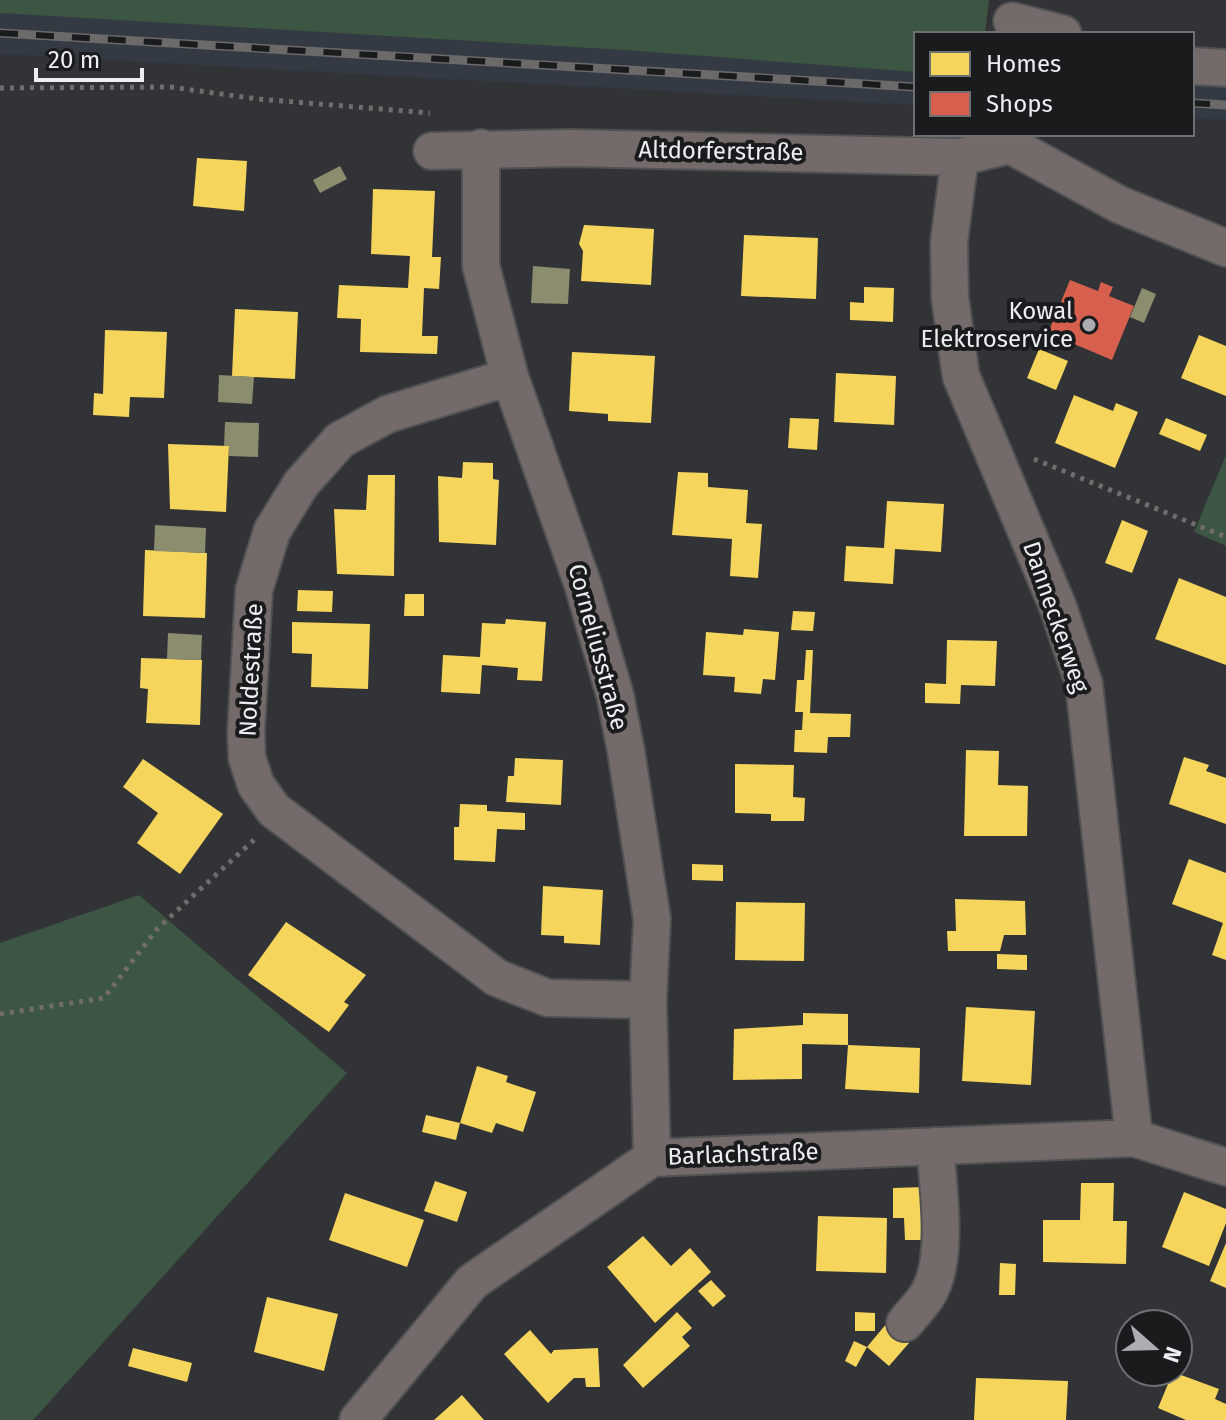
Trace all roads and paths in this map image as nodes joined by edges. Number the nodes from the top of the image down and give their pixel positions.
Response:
1 (1012, 18) edge
2 (1057, 32) edge
3 (1194, 66) edge
4 (1226, 68) edge
5 (0, 88) edge
6 (434, 113) dead end
7 (1008, 140) edge
8 (481, 148) junction
9 (432, 151) dead end
10 (960, 157) junction
11 (1226, 248) edge
12 (510, 377) junction
13 (995, 455) junction
14 (1226, 537) edge
15 (274, 810) junction
16 (648, 1000) junction
17 (0, 1014) edge
18 (1134, 1138) junction
19 (935, 1146) junction
20 (652, 1158) junction
21 (1226, 1167) edge
22 (905, 1323) dead end
23 (358, 1420) edge

1 - 2 street
3 - 4 street
5 - 6 path
7 - 10 street, Altdorferstraße
7 - 11 street, Altdorferstraße
8 - 9 street, Altdorferstraße
8 - 10 street, Altdorferstraße
8 - 12 street, Corneliusstraße
10 - 13 street, Danneckerweg
12 - 15 street, Noldestraße
12 - 16 street, Corneliusstraße
13 - 14 path
13 - 18 street, Danneckerweg
15 - 16 street, Noldestraße
15 - 17 path
16 - 20 street, Corneliusstraße
18 - 19 street, Barlachstraße
18 - 21 street, Barlachstraße
19 - 20 street, Barlachstraße
19 - 22 street
20 - 23 street, Barlachstraße

